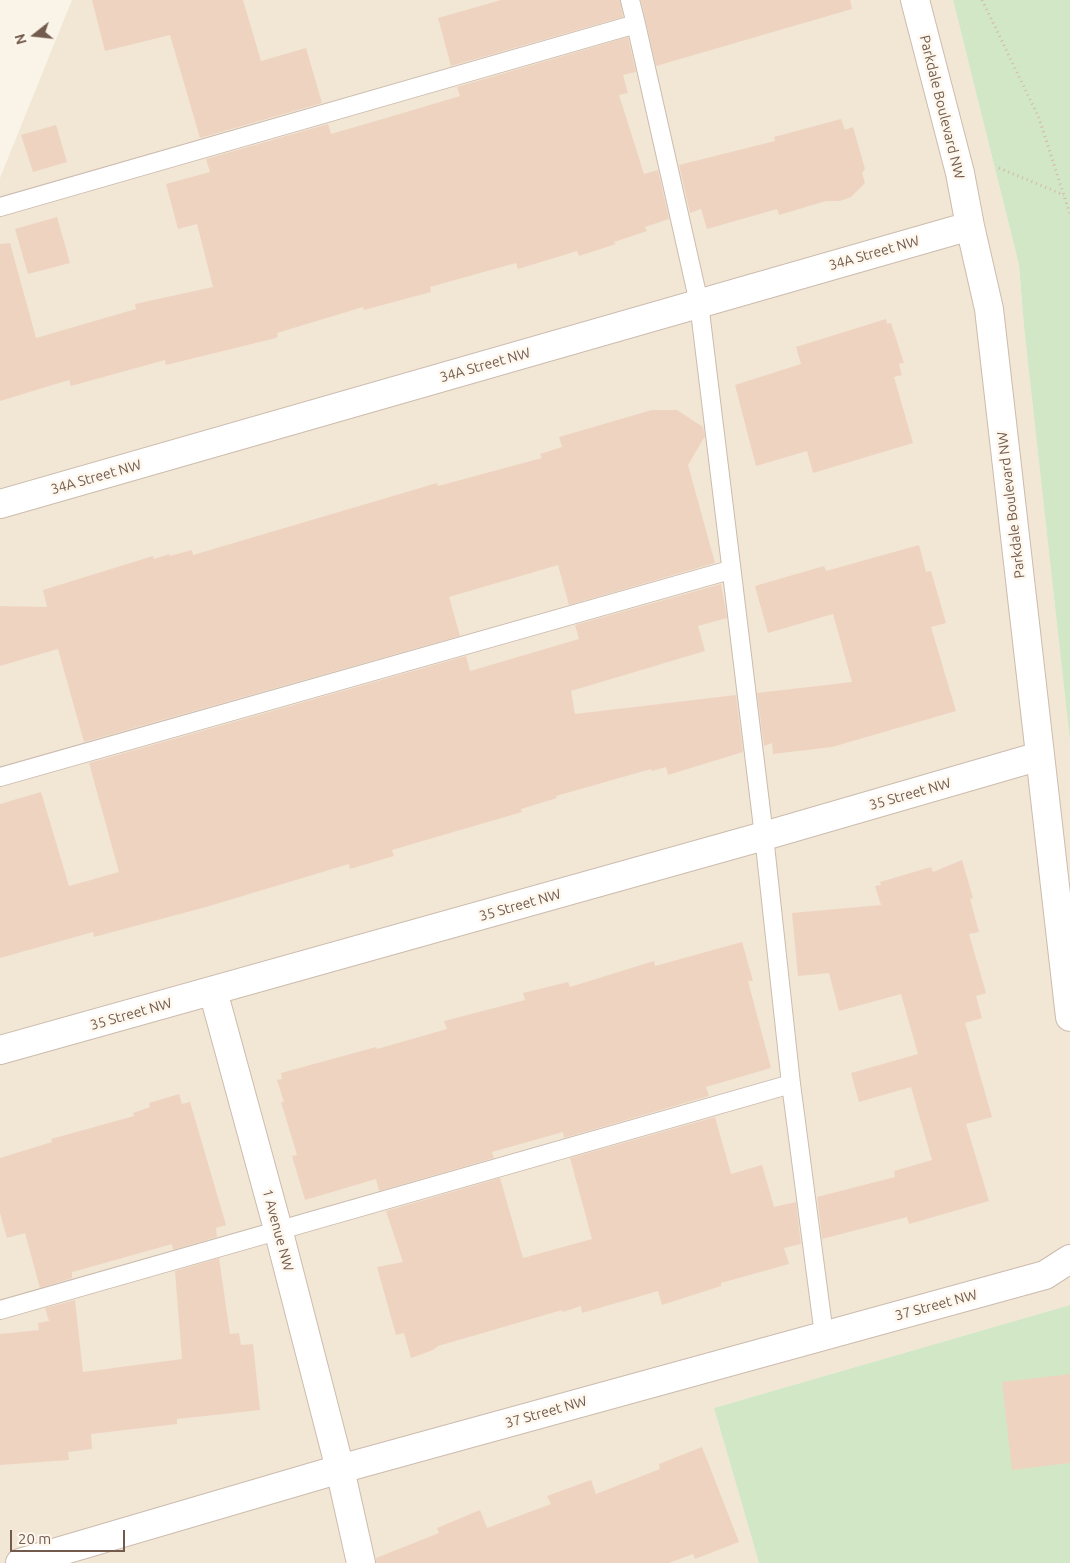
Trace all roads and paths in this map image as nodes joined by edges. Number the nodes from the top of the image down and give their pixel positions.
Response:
1 (630, 0) edge
2 (915, 0) edge
3 (982, 0) edge
4 (636, 24) junction
5 (999, 168) dead end
6 (1064, 195) junction
7 (0, 207) edge
8 (1070, 214) edge
9 (970, 226) junction
10 (698, 303) junction
11 (0, 504) edge
12 (730, 570) junction
13 (1040, 756) junction
14 (0, 777) edge
15 (764, 836) junction
16 (213, 991) junction
17 (1070, 1017) edge
18 (0, 1050) edge
19 (791, 1084) junction
20 (278, 1229) junction
21 (1070, 1259) edge
22 (0, 1310) edge
23 (824, 1335) junction
24 (340, 1469) junction
25 (20, 1563) edge
26 (361, 1563) edge

1 - 4 lane
2 - 9 street, Parkdale Boulevard NW
3 - 6 path
4 - 7 lane
4 - 10 lane
5 - 6 path
6 - 8 path
9 - 10 street, 34A Street NW
9 - 13 street, Parkdale Boulevard NW
10 - 11 street, 34A Street NW
10 - 12 lane
12 - 14 lane
12 - 15 lane
13 - 15 street, 35 Street NW
13 - 17 street, Parkdale Boulevard NW
15 - 16 street, 35 Street NW
15 - 19 lane
16 - 18 street, 35 Street NW
16 - 20 street, 1 Avenue NW
19 - 20 lane
19 - 23 lane
20 - 22 lane
20 - 24 street, 1 Avenue NW
21 - 23 street, 37 Street NW
23 - 24 street, 37 Street NW
24 - 25 street, 37 Street NW
24 - 26 street, 1 Avenue NW

